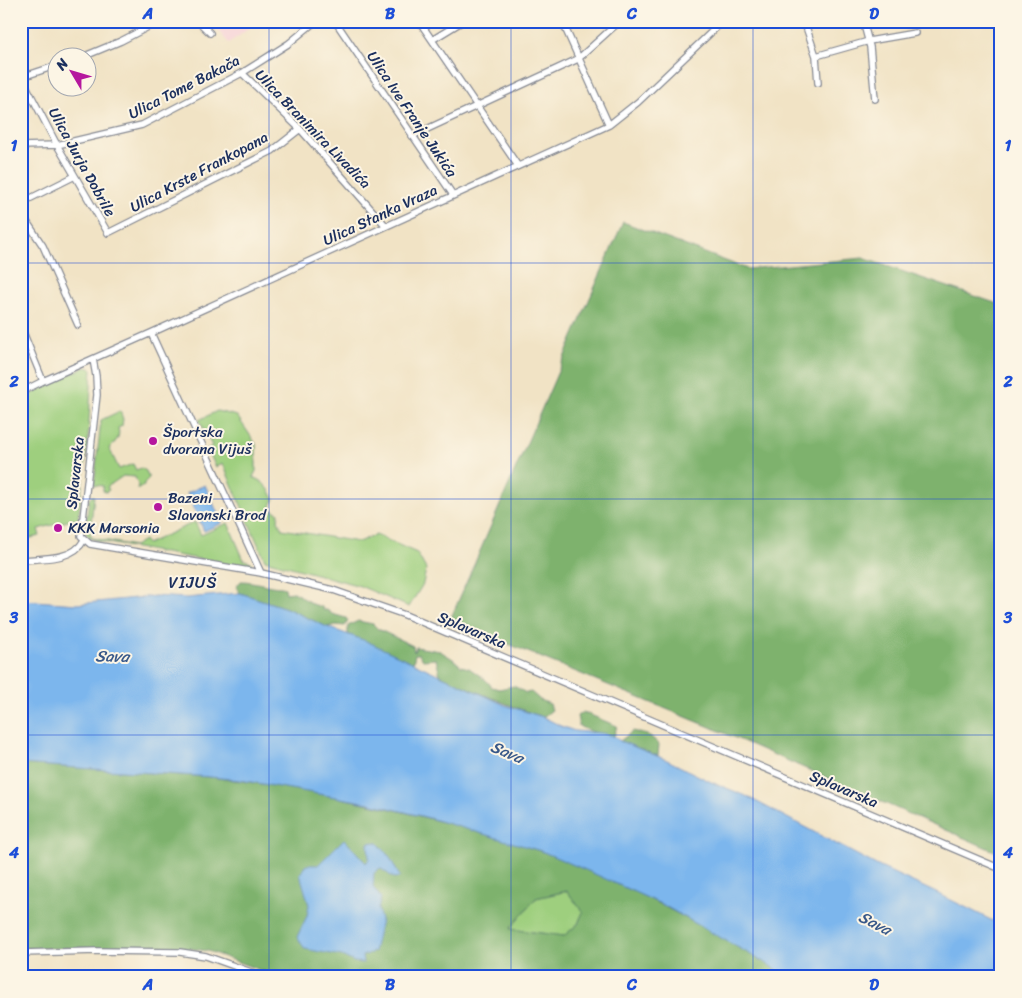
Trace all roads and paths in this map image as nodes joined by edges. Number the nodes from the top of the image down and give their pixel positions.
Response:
1 (198, 21) edge
2 (316, 21) edge
3 (335, 21) edge
4 (419, 21) edge
5 (463, 21) edge
6 (562, 21) edge
7 (620, 21) edge
8 (723, 21) edge
9 (804, 21) edge
10 (863, 21) edge
11 (150, 26) dead end
12 (210, 33) dead end
13 (915, 33) dead end
14 (432, 40) junction
15 (869, 41) junction
16 (98, 51) edge
17 (816, 56) junction
18 (578, 59) junction
19 (48, 68) edge
20 (242, 73) junction
21 (22, 76) edge
22 (818, 83) dead end
23 (875, 99) dead end
24 (476, 106) junction
25 (609, 125) junction
26 (300, 129) junction
27 (412, 136) junction
28 (57, 145) junction
29 (21, 146) edge
30 (518, 166) junction
31 (75, 176) junction
32 (452, 195) junction
33 (21, 203) edge
34 (21, 213) edge
35 (386, 226) junction
36 (108, 233) joint
37 (78, 325) dead end
38 (21, 327) edge
39 (151, 334) junction
40 (24, 341) edge
41 (93, 359) junction
42 (43, 381) junction
43 (21, 392) edge
44 (84, 540) junction
45 (21, 560) edge
46 (261, 574) junction
47 (1001, 868) edge
48 (21, 953) edge
49 (265, 977) edge

1 - 12 street
2 - 20 street, Ulica Tome Bakača
3 - 27 street, Ulica Ive Franje Jukića
4 - 14 street
5 - 14 street
6 - 18 street
7 - 18 street
8 - 25 street, Ulica Stanka Vraza
9 - 17 street
10 - 15 street
11 - 16 street
13 - 15 street
14 - 24 street
15 - 17 street
15 - 23 street
17 - 22 street
18 - 24 street
18 - 25 street
19 - 21 street
20 - 26 street, Ulica Branimira Livadića
20 - 28 street, Ulica Tome Bakača
21 - 28 street, Ulica Jurja Dobrile
24 - 27 street
24 - 30 street
25 - 30 street, Ulica Stanka Vraza
26 - 35 street, Ulica Branimira Livadića
26 - 36 street, Ulica Krste Frankopana
27 - 32 street, Ulica Ive Franje Jukića
28 - 29 street, Ulica Tome Bakača
28 - 31 street, Ulica Jurja Dobrile
30 - 32 street, Ulica Stanka Vraza
31 - 33 street
31 - 36 street, Ulica Jurja Dobrile
32 - 35 street, Ulica Stanka Vraza
34 - 37 street
35 - 39 street, Ulica Stanka Vraza
38 - 40 street
39 - 41 street, Ulica Stanka Vraza
39 - 46 street
40 - 42 street
41 - 42 street, Ulica Stanka Vraza
41 - 44 street, Splavarska
42 - 43 street, Ulica Stanka Vraza
44 - 45 street
44 - 46 street, Splavarska
46 - 47 street, Splavarska
48 - 49 street

